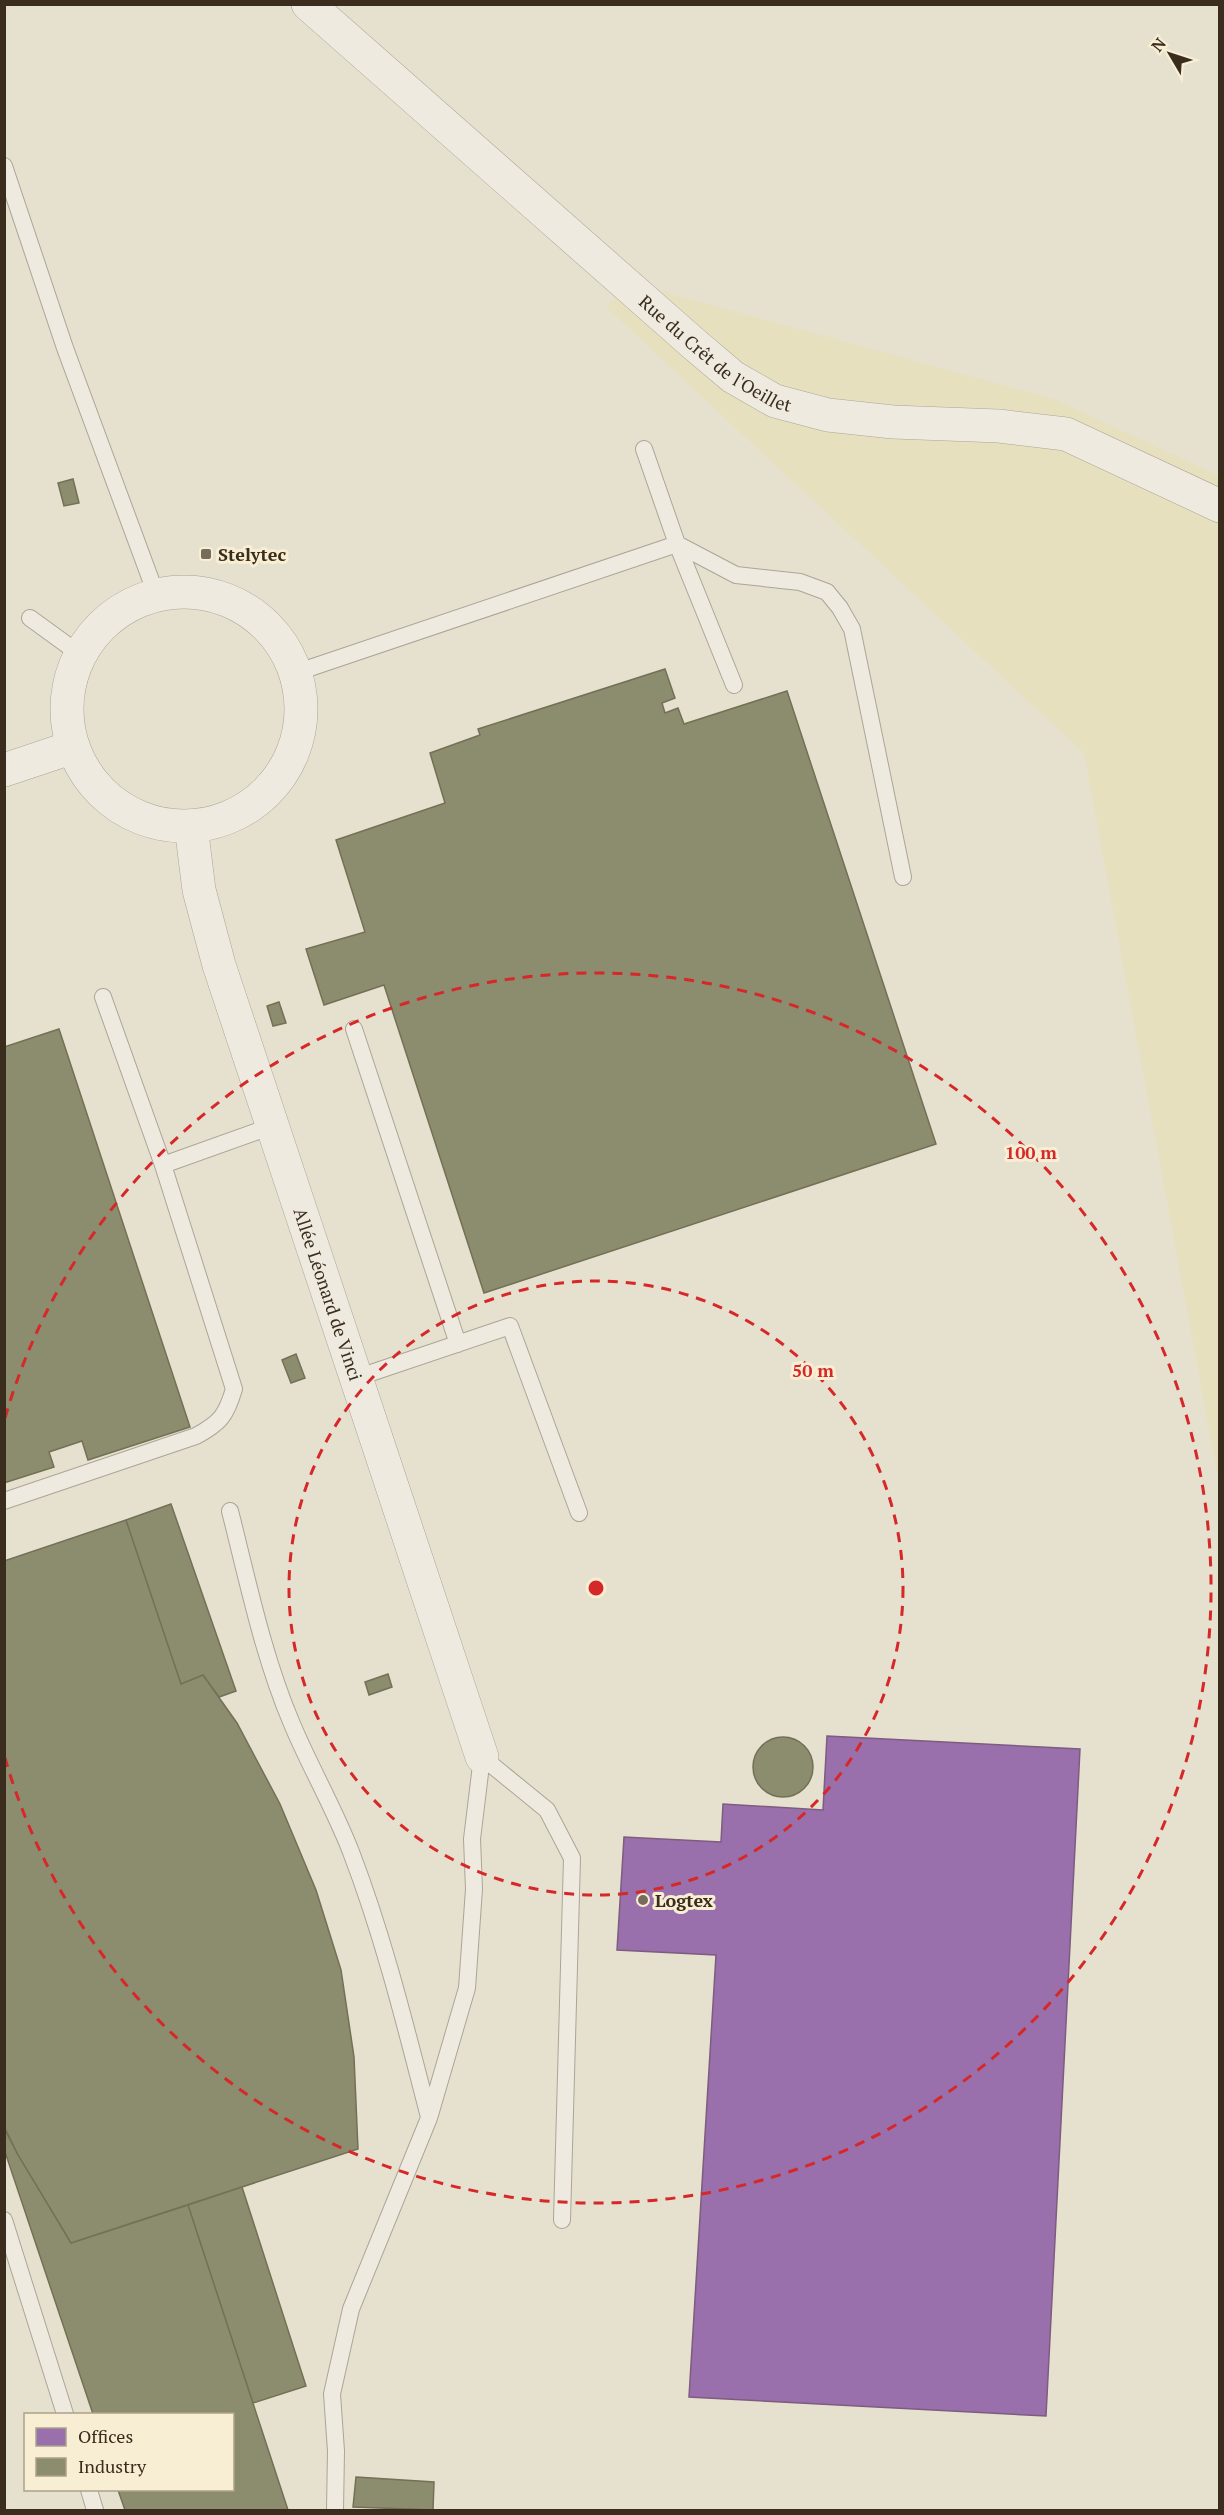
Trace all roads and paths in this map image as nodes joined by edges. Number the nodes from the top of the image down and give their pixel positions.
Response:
1 (308, 4) edge
2 (4, 166) edge
3 (644, 449) dead end
4 (1220, 506) edge
5 (677, 544) junction
6 (156, 594) junction
7 (30, 618) dead end
8 (81, 655) junction
9 (295, 674) junction
10 (734, 686) dead end
11 (73, 747) junction
12 (4, 770) edge
13 (191, 826) junction
14 (903, 877) dead end
15 (103, 997) dead end
16 (354, 1029) dead end
17 (272, 1126) junction
18 (163, 1165) junction
19 (458, 1344) junction
20 (356, 1378) junction
21 (4, 1501) edge
22 (230, 1511) dead end
23 (579, 1513) dead end
24 (482, 1757) junction
25 (429, 2118) junction
26 (4, 2220) edge
27 (562, 2220) dead end
28 (64, 2413) edge
29 (89, 2491) edge
30 (95, 2511) edge
31 (335, 2511) edge

1 - 4 street, Rue du Crêt de l'Oeillet
2 - 6 lane
3 - 5 lane
5 - 9 lane
5 - 10 lane
5 - 14 lane
6 - 8 street
6 - 9 street
7 - 8 lane
8 - 11 street
9 - 13 street
11 - 12 street
11 - 13 street
13 - 17 street, Allée Léonard de Vinci
15 - 18 lane
16 - 19 lane
17 - 18 lane
17 - 20 street, Allée Léonard de Vinci
18 - 21 lane
19 - 20 lane
19 - 23 lane
20 - 24 street, Allée Léonard de Vinci
22 - 25 lane
24 - 25 lane
24 - 27 lane
25 - 31 lane
26 - 28 lane
29 - 30 lane

